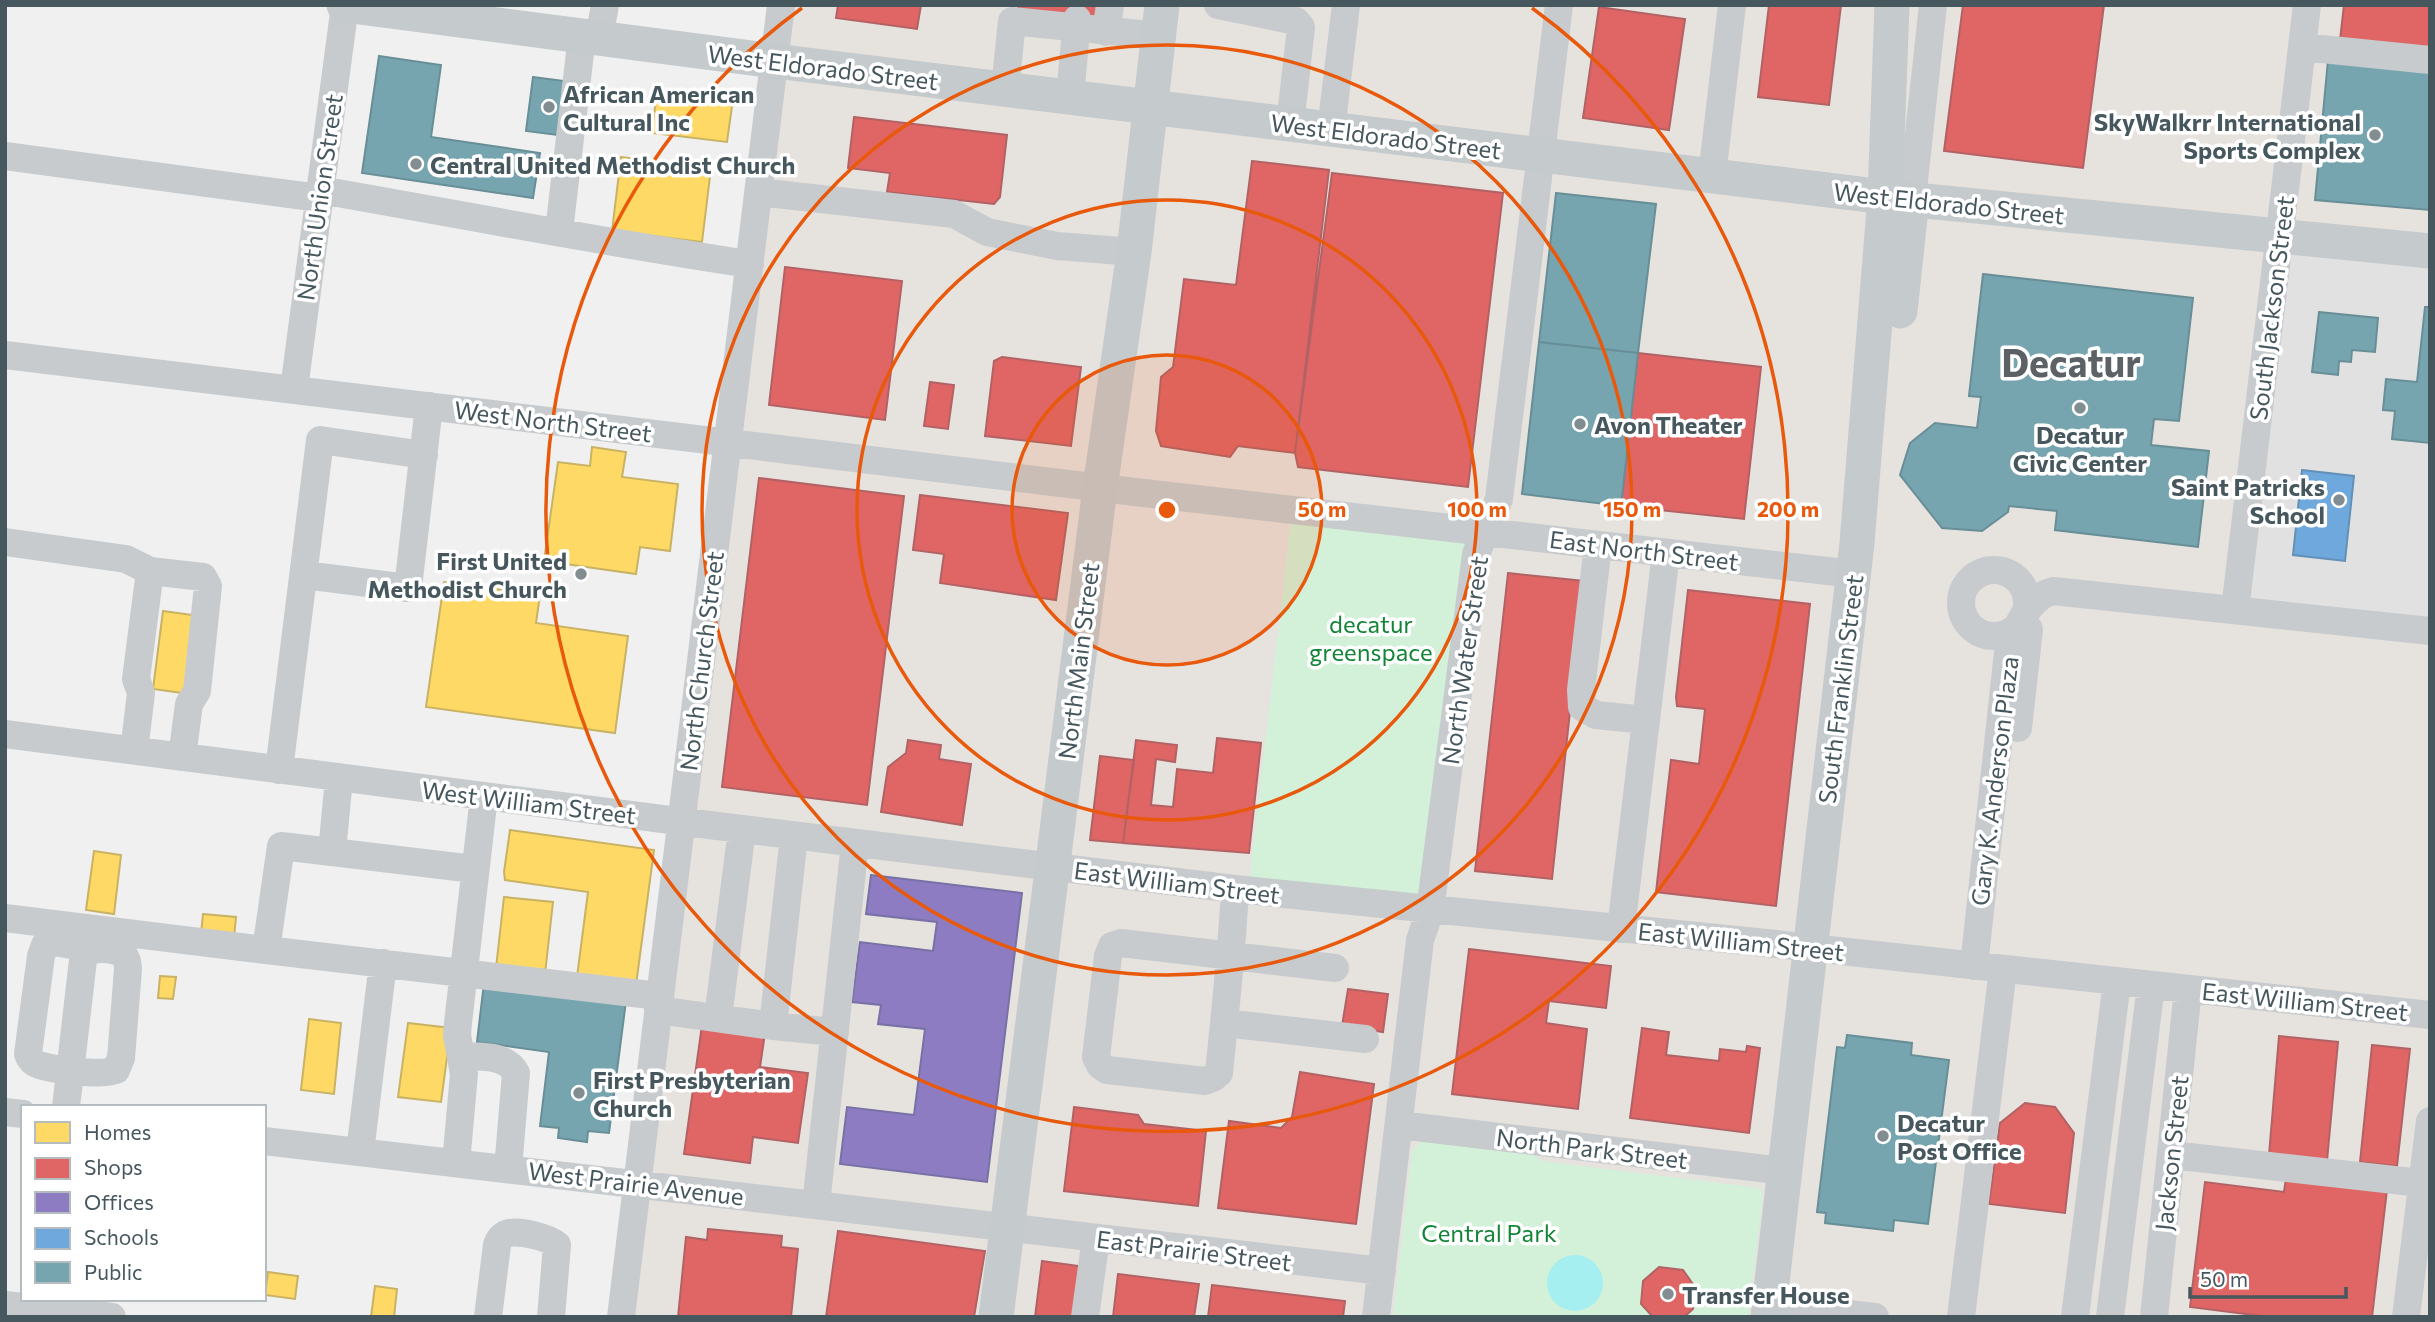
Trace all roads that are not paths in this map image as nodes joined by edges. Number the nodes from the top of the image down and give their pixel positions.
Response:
1 (345, 5) edge
2 (782, 5) edge
3 (1217, 5) edge
4 (1328, 5) edge
5 (1346, 5) edge
6 (1559, 5) edge
7 (1732, 5) edge
8 (1892, 5) edge
9 (1933, 5) edge
10 (2307, 5) edge
11 (1013, 13) edge
12 (1108, 18) edge
13 (1161, 21) edge
14 (1077, 24) junction
15 (595, 27) edge
16 (2302, 47) junction
17 (1311, 53) junction
18 (2430, 60) edge
19 (775, 61) junction
20 (1005, 89) junction
21 (1070, 97) junction
22 (1151, 107) junction
23 (1311, 127) junction
24 (5, 156) edge
25 (1540, 156) junction
26 (1712, 176) junction
27 (759, 192) junction
28 (320, 194) junction
29 (1898, 198) junction
30 (559, 231) junction
31 (2279, 235) junction
32 (2430, 251) edge
33 (1134, 252) junction
34 (750, 264) junction
35 (5, 355) edge
36 (294, 389) junction
37 (429, 406) junction
38 (728, 443) junction
39 (424, 454) junction
40 (1100, 488) junction
41 (1485, 532) junction
42 (5, 542) edge
43 (1598, 545) junction
44 (1666, 553) junction
45 (150, 570) junction
46 (1854, 574) junction
47 (304, 575) junction
48 (2037, 604) junction
49 (2235, 610) junction
50 (2430, 631) edge
51 (1646, 720) junction
52 (5, 734) edge
53 (134, 751) junction
54 (182, 757) junction
55 (279, 770) junction
56 (339, 778) junction
57 (484, 796) junction
58 (681, 822) junction
59 (742, 829) junction
60 (794, 836) junction
61 (855, 843) junction
62 (332, 852) junction
63 (1052, 868) junction
64 (474, 869) junction
65 (1235, 889) junction
66 (1430, 911) junction
67 (5, 918) edge
68 (1621, 929) junction
69 (1809, 948) junction
70 (93, 949) junction
71 (266, 950) junction
72 (1230, 955) junction
73 (383, 963) junction
74 (1989, 967) junction
75 (1335, 968) dead end
76 (463, 972) junction
77 (2117, 981) junction
78 (2151, 985) junction
79 (2188, 989) junction
80 (659, 1003) junction
81 (2430, 1015) edge
82 (718, 1018) junction
83 (1224, 1023) junction
84 (774, 1026) junction
85 (835, 1032) junction
86 (1365, 1039) dead end
87 (462, 1056) junction
88 (70, 1069) junction
89 (66, 1105) edge
90 (2430, 1121) edge
91 (1399, 1125) junction
92 (266, 1141) edge
93 (360, 1152) junction
94 (2172, 1155) junction
95 (456, 1163) junction
96 (508, 1168) junction
97 (1784, 1171) junction
98 (636, 1183) junction
99 (2426, 1184) edge
100 (816, 1205) junction
101 (1007, 1228) junction
102 (1096, 1238) junction
103 (1382, 1271) junction
104 (5, 1305) edge
105 (1769, 1311) edge
106 (112, 1317) edge
107 (488, 1317) edge
108 (551, 1317) edge
109 (621, 1317) edge
110 (996, 1317) edge
111 (1085, 1317) edge
112 (1376, 1317) edge
113 (1875, 1317) edge
114 (1961, 1317) edge
115 (2075, 1317) edge
116 (2110, 1317) edge
117 (2154, 1317) edge
118 (2406, 1317) edge

1 - 15 main road, West Eldorado Street
1 - 28 street, North Union Street
2 - 19 street, North Church Street
3 - 17 street
4 - 17 street
5 - 23 street
6 - 25 street, North Water Street
7 - 26 street
8 - 29 main road
9 - 29 street
10 - 16 street, South Jackson Street
11 - 14 street
11 - 20 street
12 - 13 street
12 - 14 street
13 - 22 main road, North Main Street
14 - 21 street
15 - 19 main road, West Eldorado Street
15 - 30 street
16 - 18 street
16 - 31 street, South Jackson Street
17 - 23 street
19 - 20 main road, West Eldorado Street
19 - 27 street, North Church Street
20 - 21 main road, West Eldorado Street
21 - 22 main road, West Eldorado Street
22 - 23 main road, West Eldorado Street
22 - 33 main road, North Main Street
23 - 25 main road, West Eldorado Street
24 - 28 street
25 - 26 main road, West Eldorado Street
25 - 41 street, North Water Street
26 - 29 main road, West Eldorado Street
27 - 33 street
27 - 34 street, North Church Street
28 - 30 street
28 - 36 street, North Union Street
29 - 31 main road, West Eldorado Street
29 - 46 main road, South Franklin Street
30 - 34 street
31 - 32 main road, West Eldorado Street
31 - 49 street, South Jackson Street
33 - 40 main road, North Main Street
34 - 38 street, North Church Street
35 - 36 street, West North Street
36 - 37 street, West North Street
37 - 38 street, West North Street
37 - 39 street
38 - 40 street, West North Street
38 - 58 street, North Church Street
39 - 47 street
39 - 47 street
40 - 41 street, East North Street
40 - 63 main road, North Main Street
41 - 43 street, East North Street
41 - 66 street, North Water Street
42 - 45 street
43 - 44 street, East North Street
43 - 51 street
44 - 46 street, East North Street
44 - 51 street
45 - 53 street
45 - 54 street
46 - 69 main road, South Franklin Street
47 - 55 street
48 - 48 street
48 - 49 street
48 - 74 street, Gary K. Anderson Plaza
49 - 50 street
51 - 68 street
52 - 53 street, West William Street
53 - 54 street, West William Street
54 - 55 street, West William Street
55 - 56 street, West William Street
56 - 57 street, West William Street
56 - 62 street
57 - 58 street, West William Street
57 - 64 street
58 - 59 street, West William Street
58 - 80 street, North Church Street
59 - 60 street, West William Street
59 - 82 street
60 - 61 street, West William Street
60 - 84 street
61 - 63 street, West William Street
61 - 85 street
62 - 64 street
62 - 71 street
63 - 65 street, East William Street
63 - 101 main road, North Main Street
64 - 76 street
65 - 66 street, East William Street
65 - 72 street
66 - 68 street, East William Street
66 - 91 street, North Water Street
67 - 71 street
68 - 69 street, East William Street
69 - 74 street, East William Street
69 - 97 main road, South Franklin Street
70 - 88 street
70 - 88 street
70 - 88 street
71 - 73 street
72 - 75 street
72 - 83 street
72 - 83 street
73 - 76 street
73 - 93 street
74 - 77 street, East William Street
74 - 114 street, Gary K. Anderson Plaza
76 - 80 street
76 - 87 street
77 - 78 street, East William Street
77 - 115 street
78 - 79 street, East William Street
78 - 116 street
79 - 81 street, East William Street
79 - 94 street, Jackson Street
80 - 82 street
80 - 98 street, North Church Street
82 - 84 street
83 - 86 street
84 - 85 street
85 - 100 street
87 - 95 street
87 - 96 street
88 - 89 street
90 - 99 street
91 - 97 street, North Park Street
91 - 103 street, North Water Street
92 - 93 street, West Prairie Avenue
93 - 95 street, West Prairie Avenue
94 - 99 street
94 - 117 street, Jackson Street
95 - 96 street, West Prairie Avenue
96 - 98 street, West Prairie Avenue
97 - 105 main road, South Franklin Street
98 - 100 street, West Prairie Avenue
98 - 109 street, North Church Street
99 - 118 street
100 - 101 street, West Prairie Avenue
101 - 102 street, East Prairie Street
101 - 110 main road, North Main Street
102 - 103 street, East Prairie Street
102 - 111 street
103 - 112 street, North Water Street
104 - 106 street
105 - 113 street
107 - 108 street

